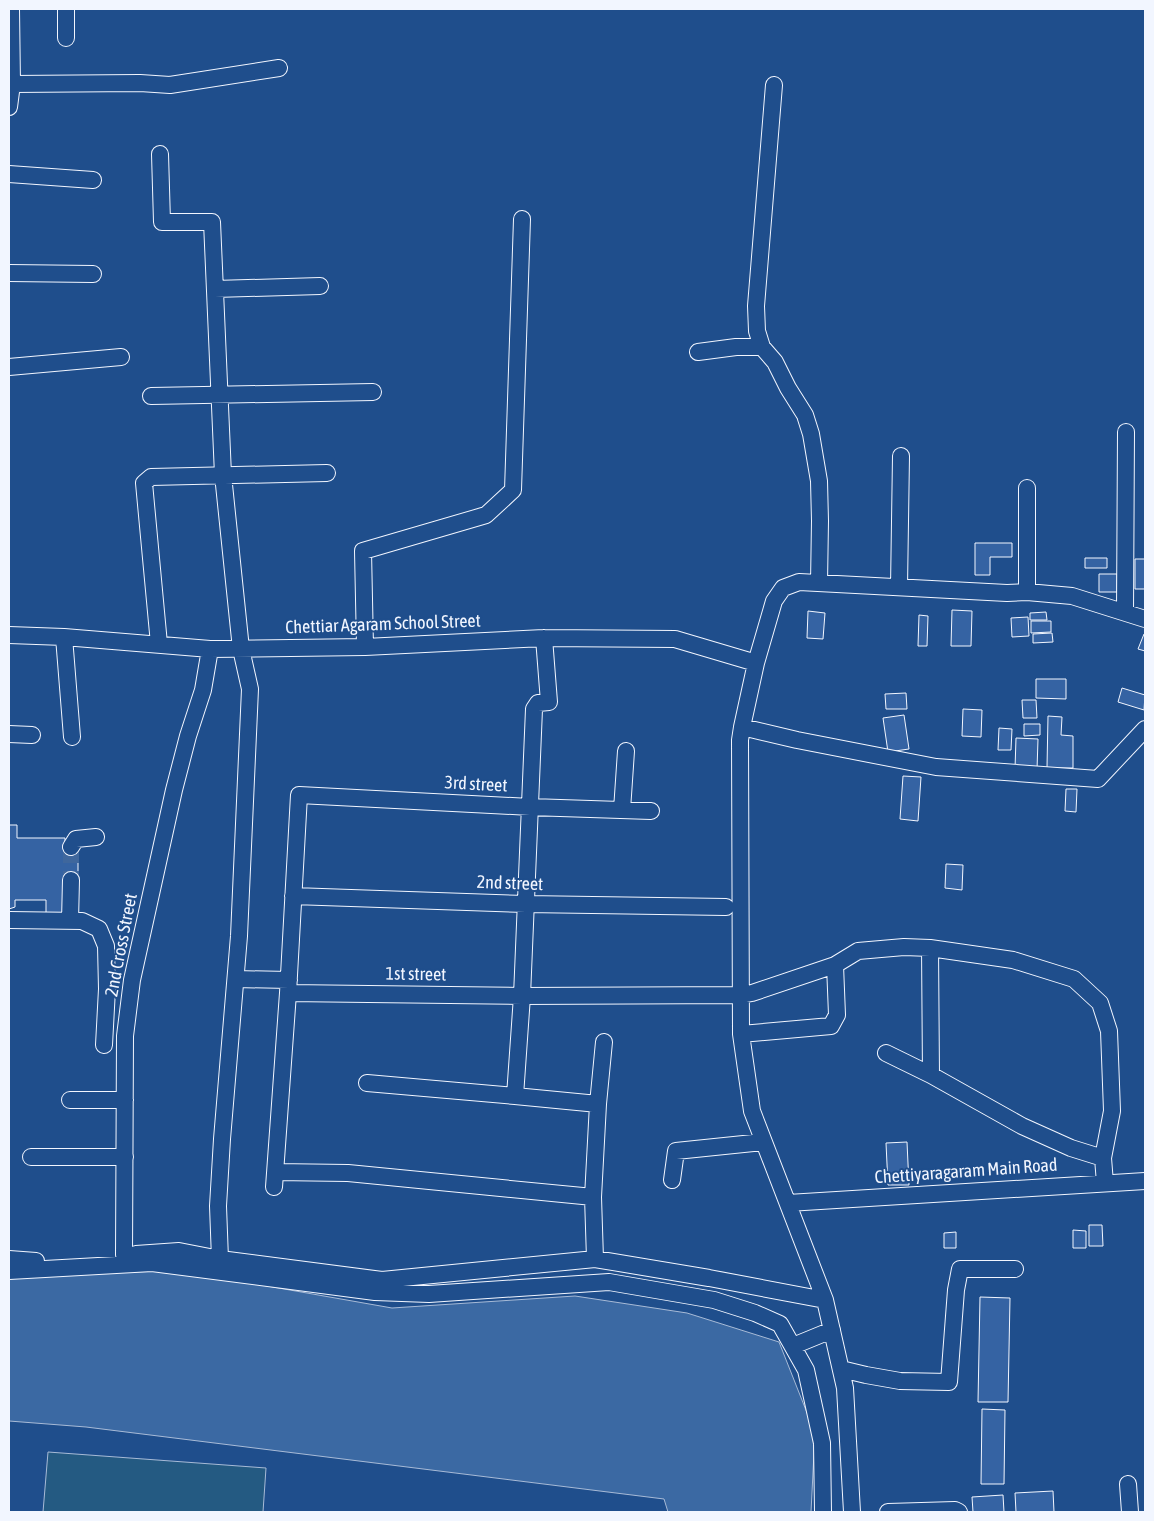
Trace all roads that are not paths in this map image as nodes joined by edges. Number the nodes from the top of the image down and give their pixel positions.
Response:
1 (11, 9) edge
2 (66, 9) edge
3 (66, 38) dead end
4 (280, 68) dead end
5 (10, 77) edge
6 (774, 85) dead end
7 (9, 107) edge
8 (160, 154) dead end
9 (9, 174) edge
10 (93, 180) dead end
11 (522, 219) dead end
12 (9, 272) edge
13 (93, 274) dead end
14 (320, 286) dead end
15 (215, 289) junction
16 (762, 347) junction
17 (698, 352) dead end
18 (121, 357) dead end
19 (9, 367) edge
20 (373, 392) dead end
21 (220, 394) junction
22 (152, 396) dead end
23 (1126, 432) dead end
24 (901, 456) dead end
25 (327, 473) dead end
26 (223, 475) junction
27 (1027, 488) dead end
28 (819, 582) junction
29 (900, 587) junction
30 (1027, 592) junction
31 (1125, 612) junction
32 (1145, 619) edge
33 (9, 635) edge
34 (64, 637) junction
35 (544, 638) junction
36 (159, 644) junction
37 (365, 647) junction
38 (210, 649) junction
39 (241, 649) junction
40 (756, 663) junction
41 (742, 727) junction
42 (1145, 729) edge
43 (9, 734) edge
44 (32, 735) dead end
45 (72, 736) dead end
46 (626, 751) dead end
47 (530, 807) junction
48 (622, 810) junction
49 (651, 811) dead end
50 (96, 837) dead end
51 (71, 847) dead end
52 (71, 880) tunnel mouth
53 (293, 896) junction
54 (526, 904) junction
55 (726, 907) dead end
56 (9, 920) edge
57 (70, 921) junction
58 (930, 948) junction
59 (835, 965) junction
60 (107, 967) junction
61 (236, 979) junction
62 (132, 980) junction
63 (289, 986) junction
64 (741, 995) junction
65 (522, 996) junction
66 (741, 1034) junction
67 (604, 1042) dead end
68 (104, 1044) dead end
69 (886, 1053) dead end
70 (931, 1075) junction
71 (366, 1083) dead end
72 (514, 1096) junction
73 (70, 1100) dead end
74 (125, 1100) junction
75 (598, 1104) junction
76 (763, 1142) junction
77 (31, 1158) dead end
78 (125, 1158) junction
79 (1103, 1158) junction
80 (672, 1180) dead end
81 (1145, 1181) edge
82 (1105, 1183) junction
83 (593, 1197) junction
84 (788, 1203) junction
85 (124, 1255) junction
86 (9, 1259) edge
87 (220, 1259) junction
88 (595, 1260) junction
89 (1015, 1269) dead end
90 (9, 1271) edge
91 (825, 1300) junction
92 (832, 1330) junction
93 (793, 1346) junction
94 (841, 1369) junction
95 (1128, 1484) dead end
96 (822, 1512) edge
97 (852, 1512) edge
98 (888, 1512) edge
99 (959, 1512) edge
100 (1130, 1512) edge

1 - 5 street
2 - 3 street
4 - 5 street
5 - 7 street
6 - 16 street
8 - 15 street
9 - 10 street
11 - 37 street
12 - 13 street
14 - 15 street
15 - 21 street
16 - 17 street
16 - 28 street
18 - 19 street
20 - 21 street
21 - 22 street
21 - 26 street
23 - 31 street
24 - 29 street
25 - 26 street
26 - 36 street
26 - 39 street
27 - 30 street
28 - 29 street
28 - 40 street
29 - 30 street
30 - 31 street
31 - 32 street
33 - 34 street, Chettiar Agaram School Street
34 - 36 street, Chettiar Agaram School Street
34 - 45 street
35 - 37 street, Chettiar Agaram School Street
35 - 40 street, Chettiar Agaram School Street
35 - 47 street
36 - 38 street, Chettiar Agaram School Street
37 - 39 street, Chettiar Agaram School Street
38 - 39 street, Chettiar Agaram School Street
38 - 62 street, 2nd Cross Street
39 - 61 street
40 - 41 street
41 - 42 street
41 - 64 street
43 - 44 street
46 - 48 street
47 - 48 street, 3rd street
47 - 53 street, 3rd street
47 - 54 street
48 - 49 street, 3rd street
50 - 51 street
52 - 57 street
53 - 54 street, 2nd street
53 - 63 street
54 - 55 street, 2nd street
54 - 65 street
56 - 57 street
57 - 60 street
58 - 59 street, 1st street
58 - 70 street
58 - 79 street, 1st street
59 - 64 street, 1st street
59 - 66 street
60 - 62 street
60 - 68 street
61 - 63 street, 1st street
61 - 87 street
62 - 74 street, 2nd Cross Street
63 - 65 street, 1st street
63 - 83 street
64 - 65 street, 1st street
64 - 66 street
65 - 72 street
66 - 76 street
67 - 75 street
69 - 70 street
70 - 79 street
71 - 72 street
72 - 75 street
73 - 74 street
74 - 78 street, 2nd Cross Street
75 - 83 street
76 - 80 street
76 - 84 street
77 - 78 street
78 - 85 street, 2nd Cross Street
79 - 82 street, 1st street
81 - 82 street, Chettiyaragaram Main Road
82 - 84 street, Chettiyaragaram Main Road
83 - 88 street
84 - 91 street
85 - 86 street
85 - 87 street
87 - 88 street
88 - 91 street
89 - 94 street
90 - 93 street
91 - 92 street
92 - 93 street
92 - 94 street
93 - 96 street
94 - 97 street
95 - 100 street
98 - 99 street

